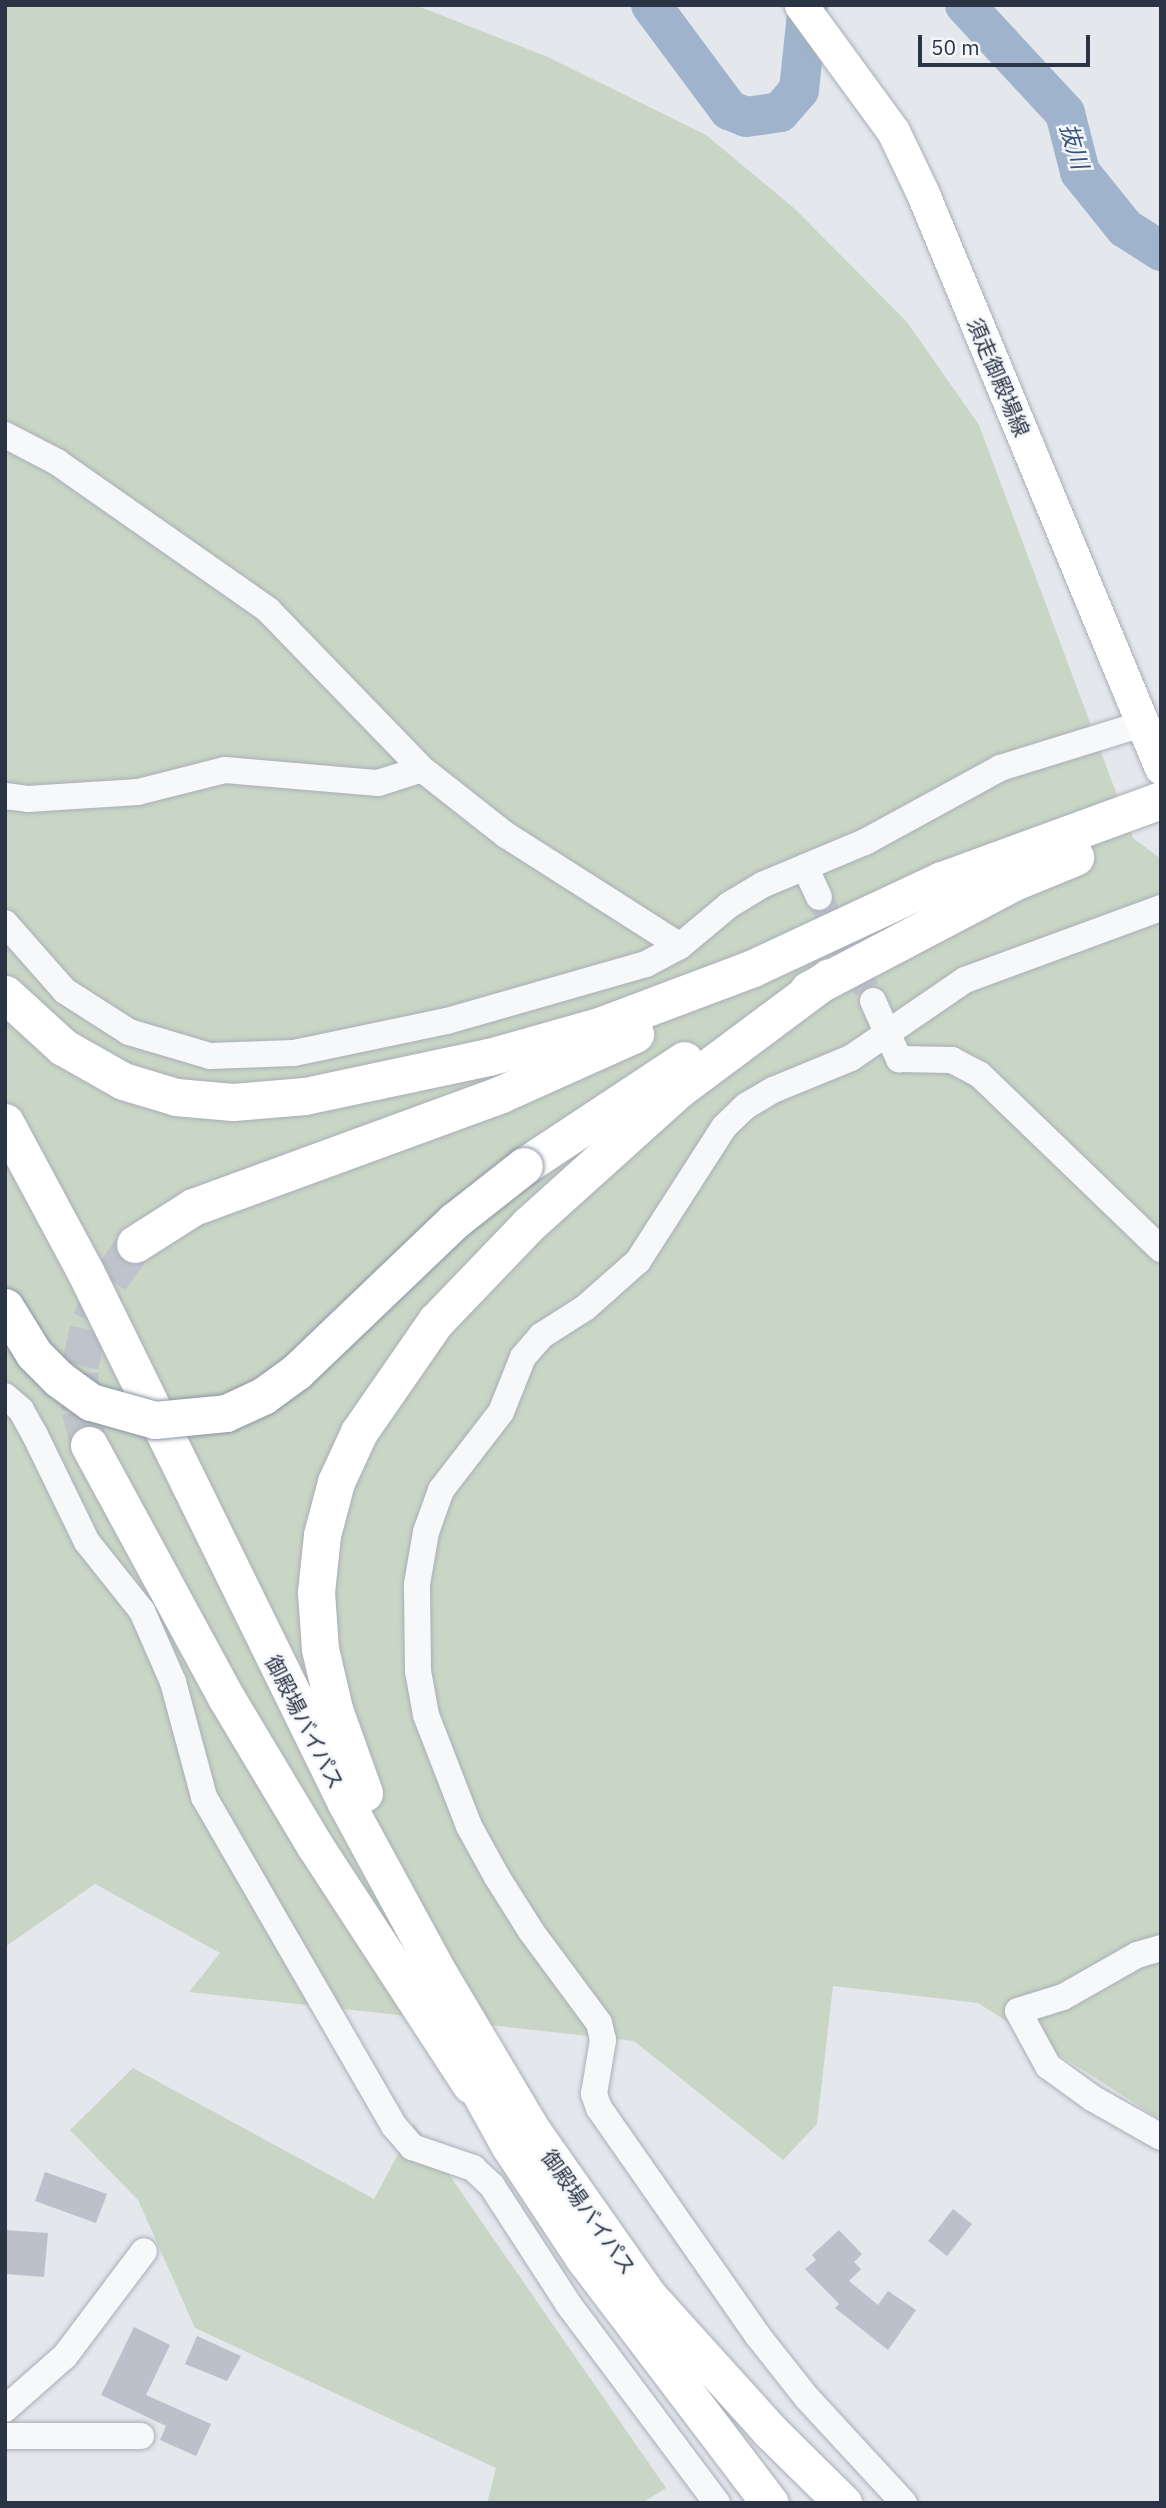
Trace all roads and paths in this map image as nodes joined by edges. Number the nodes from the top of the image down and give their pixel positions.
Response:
1 (802, 6) edge
2 (5, 435) edge
3 (1142, 724) junction
4 (1161, 768) edge
5 (422, 769) junction
6 (5, 796) edge
7 (1161, 800) edge
8 (1161, 823) edge
9 (1119, 827) junction
10 (1008, 856) junction
11 (805, 867) junction
12 (819, 897) tunnel mouth
13 (1161, 908) edge
14 (5, 923) edge
15 (680, 946) junction
16 (829, 977) junction
17 (5, 994) edge
18 (873, 1001) tunnel mouth
19 (888, 1034) junction
20 (5, 1122) edge
21 (5, 1171) edge
22 (135, 1244) tunnel mouth
23 (1161, 1250) edge
24 (5, 1307) edge
25 (5, 1396) edge
26 (89, 1445) tunnel mouth
27 (1161, 1948) edge
28 (1161, 2137) edge
29 (521, 2138) junction
30 (144, 2251) dead end
31 (643, 2314) junction
32 (5, 2409) edge
33 (5, 2436) edge
34 (141, 2436) dead end
35 (717, 2503) edge
36 (770, 2503) edge
37 (843, 2503) edge
38 (904, 2503) edge

1 - 3 main road, 須走御殿場線
2 - 5 street
3 - 4 main road, 須走御殿場線
3 - 11 street
5 - 6 street
5 - 15 street
7 - 9 highway
8 - 9 highway
9 - 10 highway
9 - 16 highway
10 - 17 highway
10 - 22 highway
11 - 12 street
11 - 15 street
13 - 19 street
14 - 15 street
16 - 24 highway, bridge
16 - 29 highway
18 - 19 street
19 - 23 street
19 - 38 street
20 - 29 highway, 御殿場バイパス
21 - 29 highway, 御殿場バイパス
25 - 35 street
26 - 29 highway
27 - 28 street
29 - 31 highway, 御殿場バイパス
30 - 32 street
31 - 36 highway
31 - 37 highway
33 - 34 street

